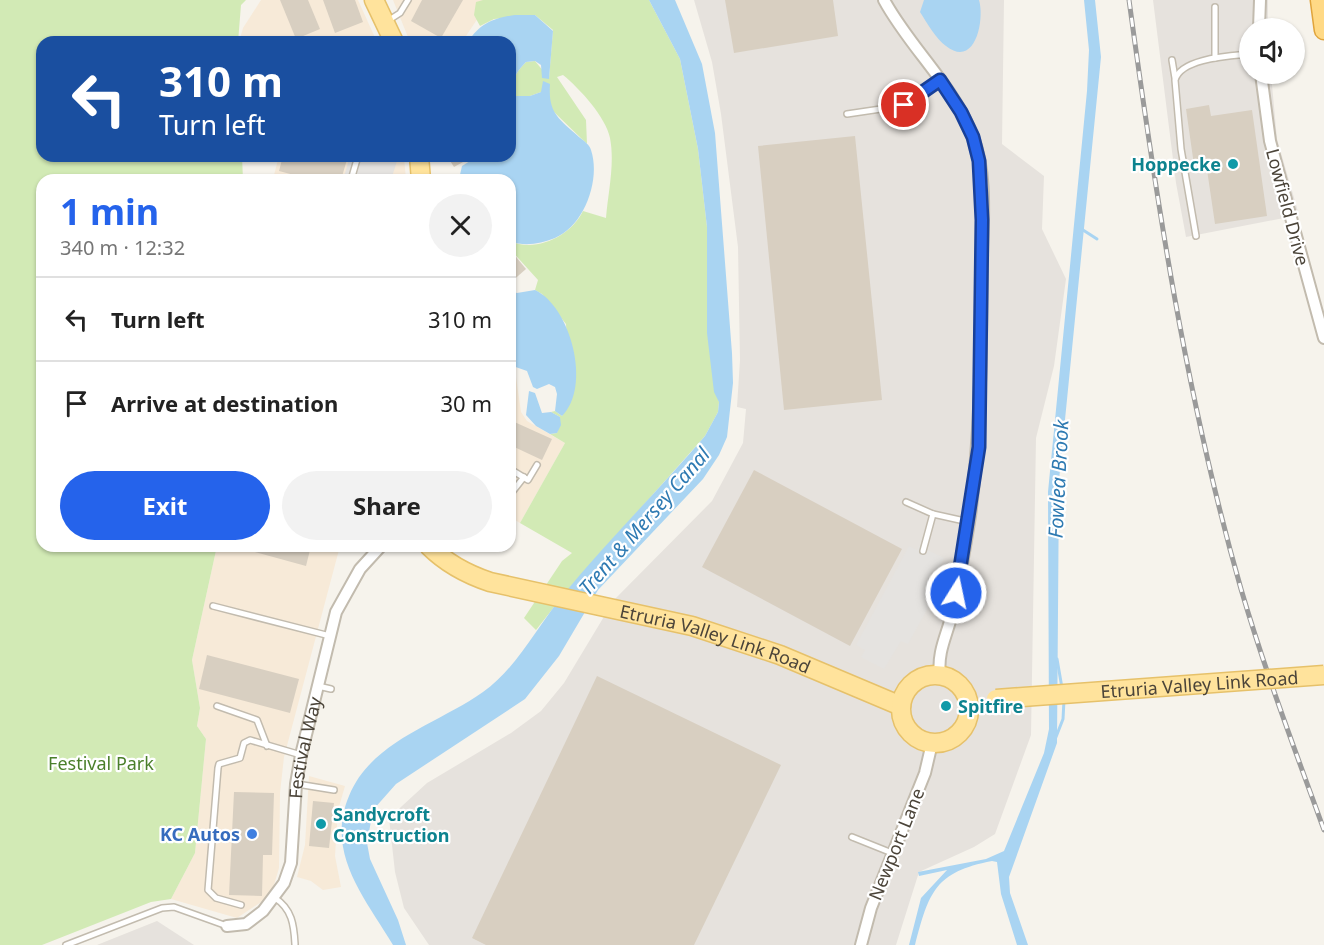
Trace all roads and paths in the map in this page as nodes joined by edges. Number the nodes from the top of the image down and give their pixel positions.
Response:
1 (374, 0) edge
2 (408, 0) edge
3 (885, 0) edge
4 (1260, 0) edge
5 (1320, 0) edge
6 (1215, 7) dead end
7 (1259, 18) edge
8 (385, 22) junction
9 (1324, 30) edge
10 (391, 36) edge
11 (1239, 55) edge
12 (1215, 58) junction
13 (1172, 60) dead end
14 (940, 80) junction
15 (1175, 80) junction
16 (1262, 84) edge
17 (847, 114) dead end
18 (1196, 236) dead end
19 (1324, 338) edge
20 (537, 465) dead end
21 (516, 472) edge
22 (524, 477) junction
23 (516, 487) edge
24 (906, 502) dead end
25 (933, 514) junction
26 (969, 522) junction
27 (923, 551) dead end
28 (374, 552) edge
29 (435, 552) edge
30 (213, 606) dead end
31 (330, 636) junction
32 (940, 675) junction
33 (1324, 675) edge
34 (318, 686) junction
35 (331, 689) dead end
36 (969, 705) junction
37 (217, 706) dead end
38 (901, 706) junction
39 (932, 742) junction
40 (267, 746) junction
41 (301, 755) junction
42 (296, 784) junction
43 (334, 790) dead end
44 (852, 837) dead end
45 (892, 853) junction
46 (275, 898) junction
47 (241, 905) dead end
48 (227, 926) joint
49 (295, 944) edge
50 (66, 945) edge
51 (861, 945) edge

1 - 8 main road
2 - 8 lane
3 - 14 street
4 - 7 street
5 - 9 highway
6 - 12 lane
8 - 10 main road
11 - 12 lane
12 - 15 lane
13 - 15 lane
14 - 17 lane
14 - 26 street
15 - 18 lane
16 - 19 street, Lowfield Drive
20 - 22 lane
21 - 22 lane
22 - 23 lane
24 - 25 lane
25 - 26 lane
25 - 27 lane
26 - 32 street
28 - 31 street, Festival Way
29 - 38 main road, Etruria Valley Link Road
30 - 31 lane
31 - 34 street, Festival Way
32 - 36 main road
32 - 38 main road
33 - 36 main road, Etruria Valley Link Road, bridge
34 - 35 lane
34 - 41 street, Festival Way
36 - 39 main road
37 - 40 lane
38 - 39 main road
39 - 45 street, Newport Lane
40 - 41 lane
40 - 47 lane
41 - 42 street, Festival Way
42 - 43 lane
42 - 46 street, Festival Way
44 - 45 lane
45 - 51 street, Newport Lane
46 - 48 street, Festival Way
46 - 49 lane
48 - 50 lane

